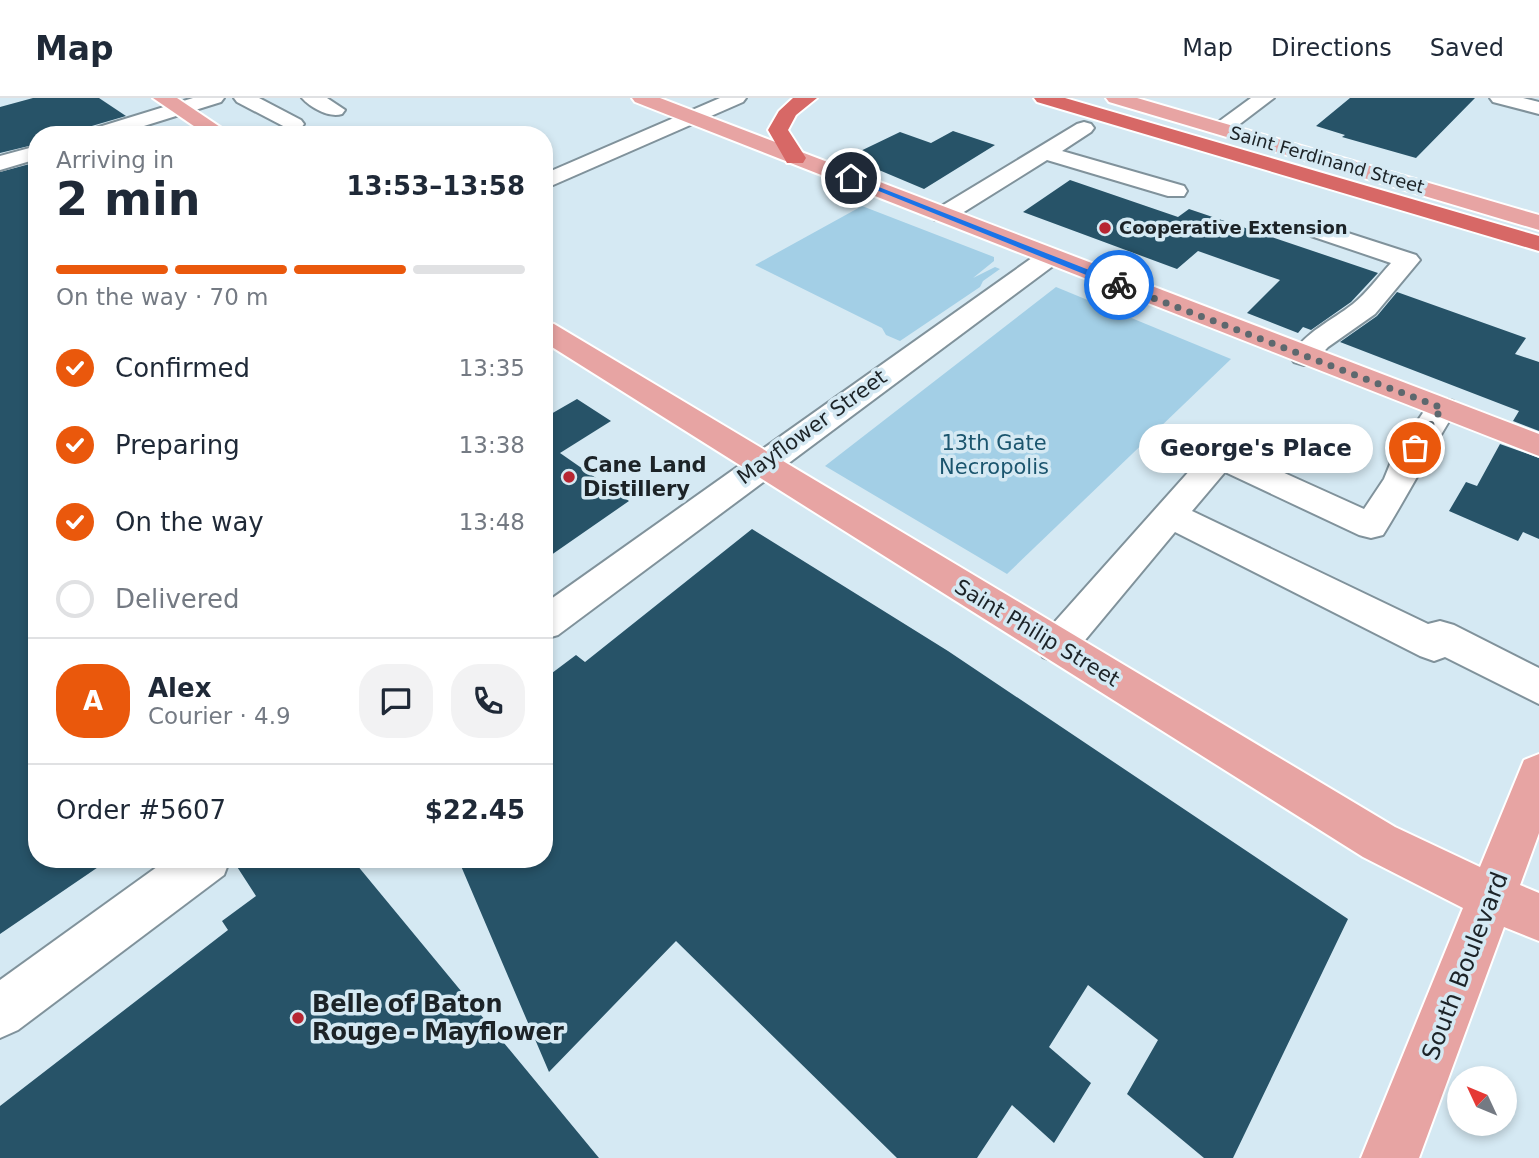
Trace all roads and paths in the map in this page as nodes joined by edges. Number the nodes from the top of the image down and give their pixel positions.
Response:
1 (214, 98) edge
2 (244, 98) edge
3 (312, 98) edge
4 (642, 98) edge
5 (736, 98) edge
6 (807, 98) edge
7 (1044, 98) edge
8 (1069, 98) edge
9 (1264, 98) edge
10 (1500, 98) edge
11 (171, 103) edge
12 (1125, 105) edge
13 (1539, 108) edge
14 (335, 110) dead end
15 (691, 117) junction
16 (294, 124) dead end
17 (115, 126) edge
18 (208, 126) edge
19 (1084, 128) dead end
20 (1221, 129) junction
21 (1044, 152) junction
22 (28, 155) edge
23 (795, 158) junction
24 (0, 163) edge
25 (553, 178) edge
26 (1176, 191) dead end
27 (943, 215) junction
28 (1539, 222) edge
29 (1320, 231) dead end
30 (1539, 244) edge
31 (1048, 258) junction
32 (553, 335) edge
33 (1304, 356) junction
34 (1442, 408) junction
35 (1539, 446) edge
36 (764, 463) junction
37 (1170, 515) junction
38 (553, 617) edge
39 (1058, 646) junction
40 (1539, 687) edge
41 (1539, 774) edge
42 (195, 868) edge
43 (1493, 898) junction
44 (1539, 917) edge
45 (0, 1012) edge
46 (1390, 1158) edge

1 - 11 street
2 - 16 street
3 - 14 street
4 - 15 main road
5 - 15 street
6 - 23 highway
7 - 12 highway
8 - 12 highway
9 - 20 street
10 - 13 street
11 - 17 street
11 - 18 main road
12 - 20 main road, Saint Ferdinand Street
12 - 30 highway
15 - 23 main road
15 - 25 street
19 - 21 street
20 - 28 main road, Saint Ferdinand Street
21 - 26 street
21 - 27 street
22 - 24 street
23 - 27 main road
27 - 31 main road
29 - 33 street
31 - 33 main road
31 - 36 street, Mayflower Street
32 - 36 main road, Saint Philip Street
33 - 34 main road
34 - 35 main road
34 - 37 street
36 - 38 street, Mayflower Street
36 - 39 main road, Saint Philip Street
37 - 39 street
37 - 40 street
39 - 43 main road, Saint Philip Street
41 - 43 main road, South Boulevard
42 - 45 street
43 - 44 main road, Saint Philip Street
43 - 46 main road, South Boulevard

